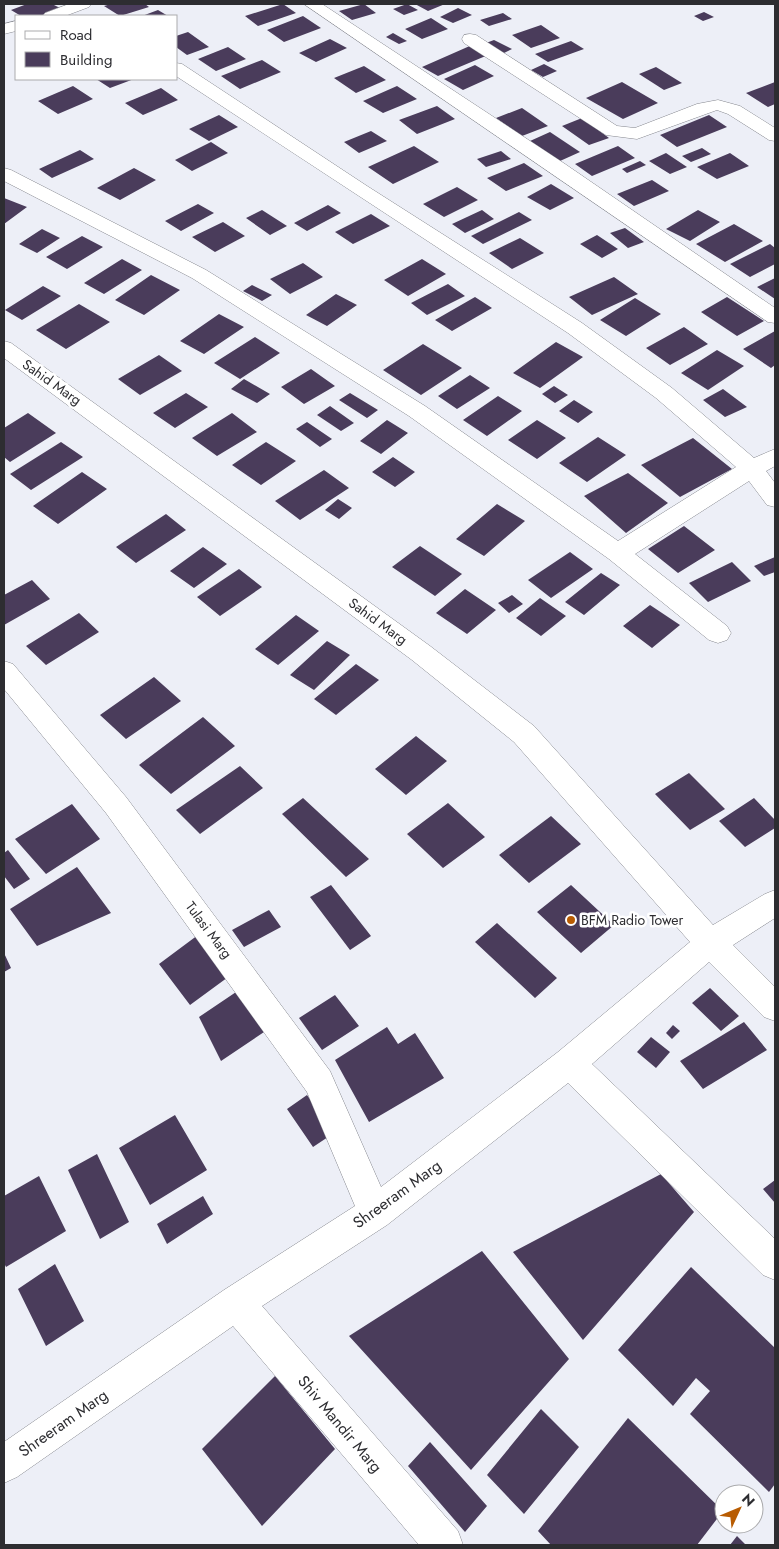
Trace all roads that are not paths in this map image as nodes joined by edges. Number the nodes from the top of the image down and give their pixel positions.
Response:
1 (81, 4) edge
2 (312, 4) edge
3 (54, 15) edge
4 (97, 15) edge
5 (470, 39) dead end
6 (178, 69) edge
7 (775, 136) edge
8 (4, 174) edge
9 (775, 317) edge
10 (4, 348) edge
11 (775, 457) edge
12 (752, 468) junction
13 (775, 499) edge
14 (618, 553) junction
15 (718, 633) dead end
16 (4, 671) edge
17 (775, 904) edge
18 (710, 943) junction
19 (775, 1007) edge
20 (569, 1063) junction
21 (375, 1213) junction
22 (775, 1263) edge
23 (236, 1302) junction
24 (4, 1464) edge
25 (444, 1545) edge

1 - 3 street
1 - 4 street
2 - 9 street
5 - 7 street
6 - 12 street
8 - 14 street
10 - 18 street, Sahid Marg
11 - 12 street
12 - 13 street
12 - 14 street
14 - 15 street
16 - 21 street, Tulasi Marg
17 - 18 street, Shreeram Marg
18 - 19 street, Sahid Marg
18 - 20 street, Shreeram Marg
20 - 21 street, Shreeram Marg
20 - 22 street
21 - 23 street, Shreeram Marg
23 - 24 street, Shreeram Marg
23 - 25 street, Shiv Mandir Marg

